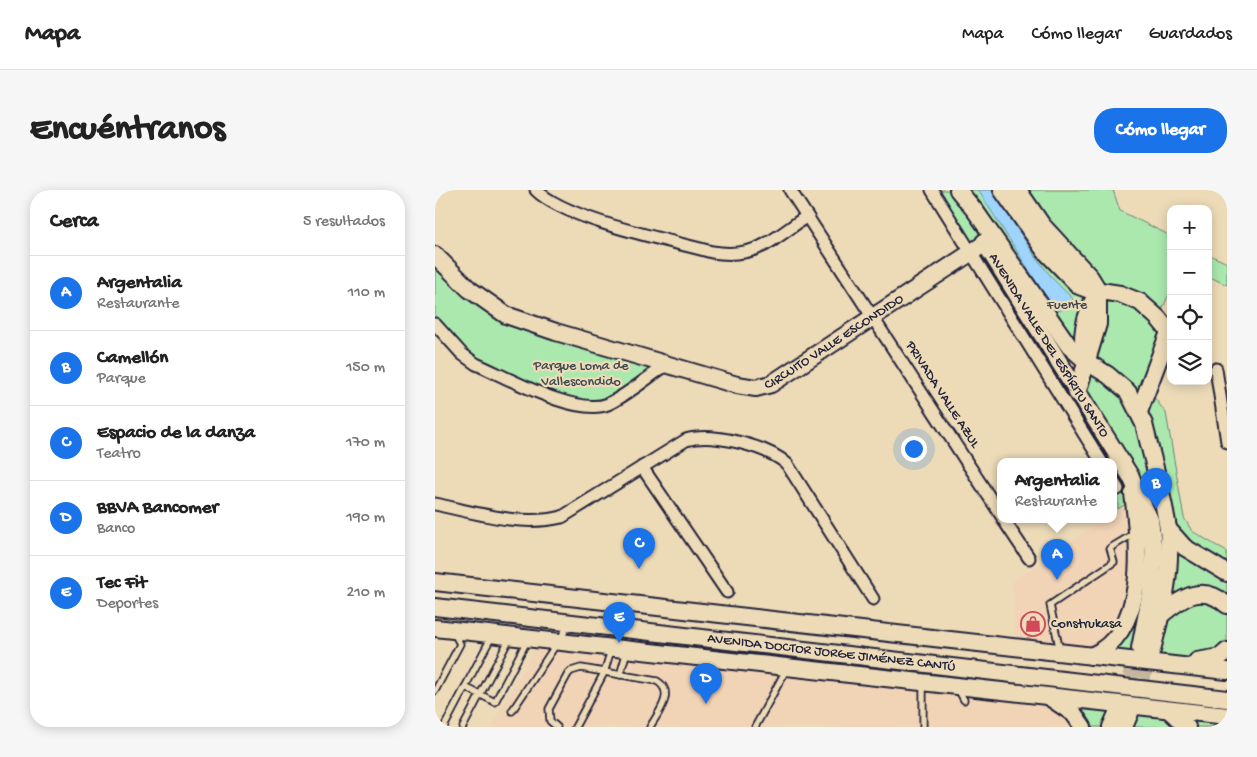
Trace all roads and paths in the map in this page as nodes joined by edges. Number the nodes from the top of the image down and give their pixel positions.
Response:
1 (535, 190) edge
2 (790, 190) edge
3 (932, 190) edge
4 (957, 190) edge
5 (1002, 190) edge
6 (1018, 190) edge
7 (807, 216) junction
8 (979, 247) junction
9 (435, 255) edge
10 (1098, 290) junction
11 (873, 316) junction
12 (435, 324) edge
13 (1167, 329) edge
14 (1168, 340) edge
15 (1167, 359) edge
16 (1087, 362) junction
17 (665, 366) junction
18 (1217, 367) edge
19 (1077, 393) junction
20 (1142, 418) junction
21 (1227, 442) edge
22 (1099, 458) edge
23 (642, 467) junction
24 (1131, 477) junction
25 (435, 504) edge
26 (997, 509) edge
27 (1006, 523) edge
28 (1168, 529) junction
29 (1137, 532) junction
30 (1029, 558) dead end
31 (1227, 573) edge
32 (435, 582) edge
33 (727, 592) dead end
34 (873, 600) dead end
35 (1227, 606) edge
36 (435, 607) edge
37 (1161, 615) junction
38 (571, 622) junction
39 (435, 628) edge
40 (453, 631) junction
41 (492, 635) junction
42 (510, 637) junction
43 (529, 639) junction
44 (556, 642) junction
45 (620, 649) junction
46 (1227, 651) edge
47 (1060, 653) junction
48 (1091, 656) junction
49 (1163, 664) junction
50 (787, 668) junction
51 (1227, 671) edge
52 (604, 673) junction
53 (620, 675) junction
54 (1058, 679) junction
55 (923, 683) junction
56 (465, 687) junction
57 (435, 691) edge
58 (480, 694) junction
59 (1050, 698) junction
60 (1227, 698) edge
61 (1103, 701) junction
62 (1169, 710) junction
63 (512, 711) dead end
64 (1227, 716) edge
65 (1124, 717) tunnel mouth
66 (444, 727) edge
67 (463, 727) edge
68 (557, 727) edge
69 (575, 727) edge
70 (650, 727) edge
71 (755, 727) edge
72 (923, 727) edge
73 (1083, 727) edge
74 (1111, 727) edge
75 (1187, 727) edge

1 - 7 street
2 - 7 street, PRIVADA VALLE AZUL
3 - 8 street
4 - 8 main road, AVENIDA VALLE DEL ESPÍRITU SANTO
4 - 16 main road, AVENIDA VALLE DEL ESPÍRITU SANTO
5 - 10 main road
6 - 10 main road
7 - 11 street, PRIVADA VALLE AZUL
8 - 11 main road, CIRCUITO VALLE ESCONDIDO
8 - 19 main road, AVENIDA VALLE DEL ESPÍRITU SANTO
8 - 22 street
9 - 17 main road, CIRCUITO VALLE ESCONDIDO
10 - 13 main road
10 - 16 main road
11 - 17 main road, CIRCUITO VALLE ESCONDIDO
11 - 26 street, PRIVADA VALLE AZUL
12 - 17 street
14 - 20 main road
15 - 20 main road
16 - 19 main road
16 - 20 main road, AVENIDA VALLE DEL ESPÍRITU SANTO
18 - 21 street
19 - 24 main road, AVENIDA VALLE DEL ESPÍRITU SANTO
20 - 28 main road, AVENIDA VALLE DEL ESPÍRITU SANTO
23 - 25 street
23 - 33 street
23 - 34 street
24 - 29 main road
24 - 37 main road, AVENIDA VALLE DEL ESPÍRITU SANTO
27 - 30 street
28 - 31 main road
28 - 37 main road, AVENIDA VALLE DEL ESPÍRITU SANTO
29 - 47 lane
29 - 48 main road
32 - 47 main road, AVENIDA DOCTOR JORGE JIMÉNEZ CANTÚ
35 - 37 main road
36 - 38 main road, AVENIDA DOCTOR JORGE JIMÉNEZ CANTÚ
38 - 44 lane
38 - 54 main road, AVENIDA DOCTOR JORGE JIMÉNEZ CANTÚ
39 - 40 main road, AVENIDA DOCTOR JORGE JIMÉNEZ CANTÚ
40 - 41 main road, AVENIDA DOCTOR JORGE JIMÉNEZ CANTÚ
40 - 57 lane
41 - 42 main road, AVENIDA DOCTOR JORGE JIMÉNEZ CANTÚ
41 - 56 lane
42 - 43 main road, AVENIDA DOCTOR JORGE JIMÉNEZ CANTÚ
42 - 58 lane
43 - 44 main road, AVENIDA DOCTOR JORGE JIMÉNEZ CANTÚ
43 - 58 lane
44 - 45 main road, AVENIDA DOCTOR JORGE JIMÉNEZ CANTÚ
44 - 63 lane
45 - 50 main road, AVENIDA DOCTOR JORGE JIMÉNEZ CANTÚ
45 - 52 lane
45 - 53 lane
46 - 49 main road
47 - 48 main road, AVENIDA DOCTOR JORGE JIMÉNEZ CANTÚ
48 - 49 main road, AVENIDA DOCTOR JORGE JIMÉNEZ CANTÚ
49 - 51 main road, AVENIDA DOCTOR JORGE JIMÉNEZ CANTÚ
50 - 55 main road, AVENIDA DOCTOR JORGE JIMÉNEZ CANTÚ
50 - 71 lane
52 - 53 lane
52 - 68 lane
52 - 69 lane
53 - 70 lane
54 - 60 main road, AVENIDA DOCTOR JORGE JIMÉNEZ CANTÚ
54 - 61 main road
55 - 59 main road, AVENIDA DOCTOR JORGE JIMÉNEZ CANTÚ
55 - 72 lane
56 - 58 lane
56 - 66 lane
58 - 67 lane
59 - 61 main road, AVENIDA DOCTOR JORGE JIMÉNEZ CANTÚ
59 - 73 main road
61 - 62 main road, AVENIDA DOCTOR JORGE JIMÉNEZ CANTÚ
62 - 64 main road, AVENIDA DOCTOR JORGE JIMÉNEZ CANTÚ
62 - 75 main road
65 - 74 main road

